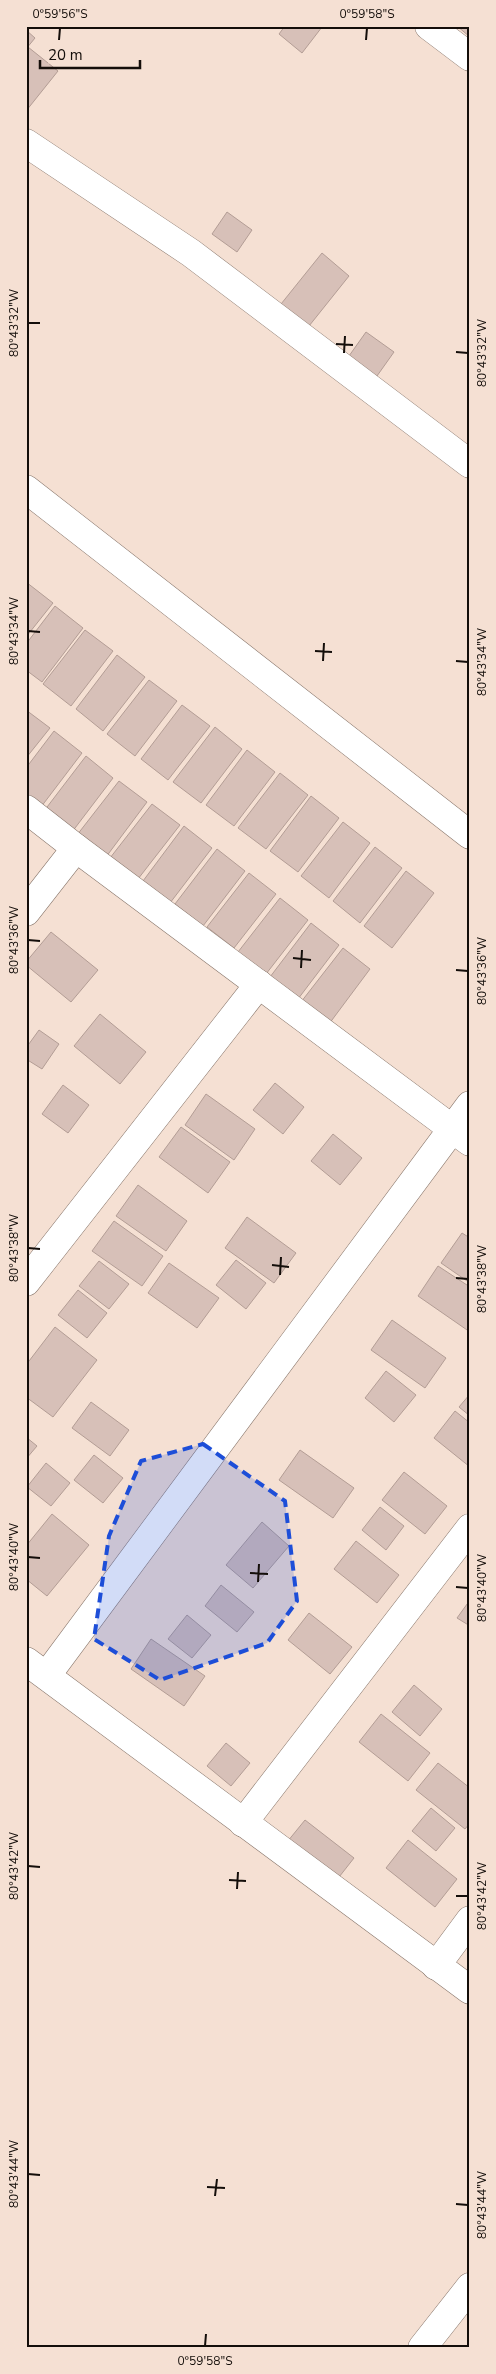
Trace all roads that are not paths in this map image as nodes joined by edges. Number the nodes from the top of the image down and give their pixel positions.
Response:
1 (429, 26) edge
2 (470, 57) edge
3 (26, 143) edge
4 (470, 464) edge
5 (26, 490) edge
6 (26, 809) edge
7 (470, 835) edge
8 (76, 848) junction
9 (26, 912) edge
10 (259, 984) junction
11 (470, 1105) edge
12 (461, 1135) edge
13 (26, 1282) edge
14 (470, 1528) edge
15 (36, 1668) edge
16 (243, 1823) junction
17 (470, 1920) edge
18 (436, 1966) junction
19 (470, 1990) edge
20 (470, 2287) edge
21 (422, 2348) edge

1 - 2 street
3 - 4 street
5 - 7 street
6 - 8 street
8 - 9 street
8 - 10 street
10 - 12 street
10 - 13 street
11 - 12 street
12 - 15 street
14 - 16 street
15 - 16 street
16 - 18 street
17 - 18 street
18 - 19 street
20 - 21 street

